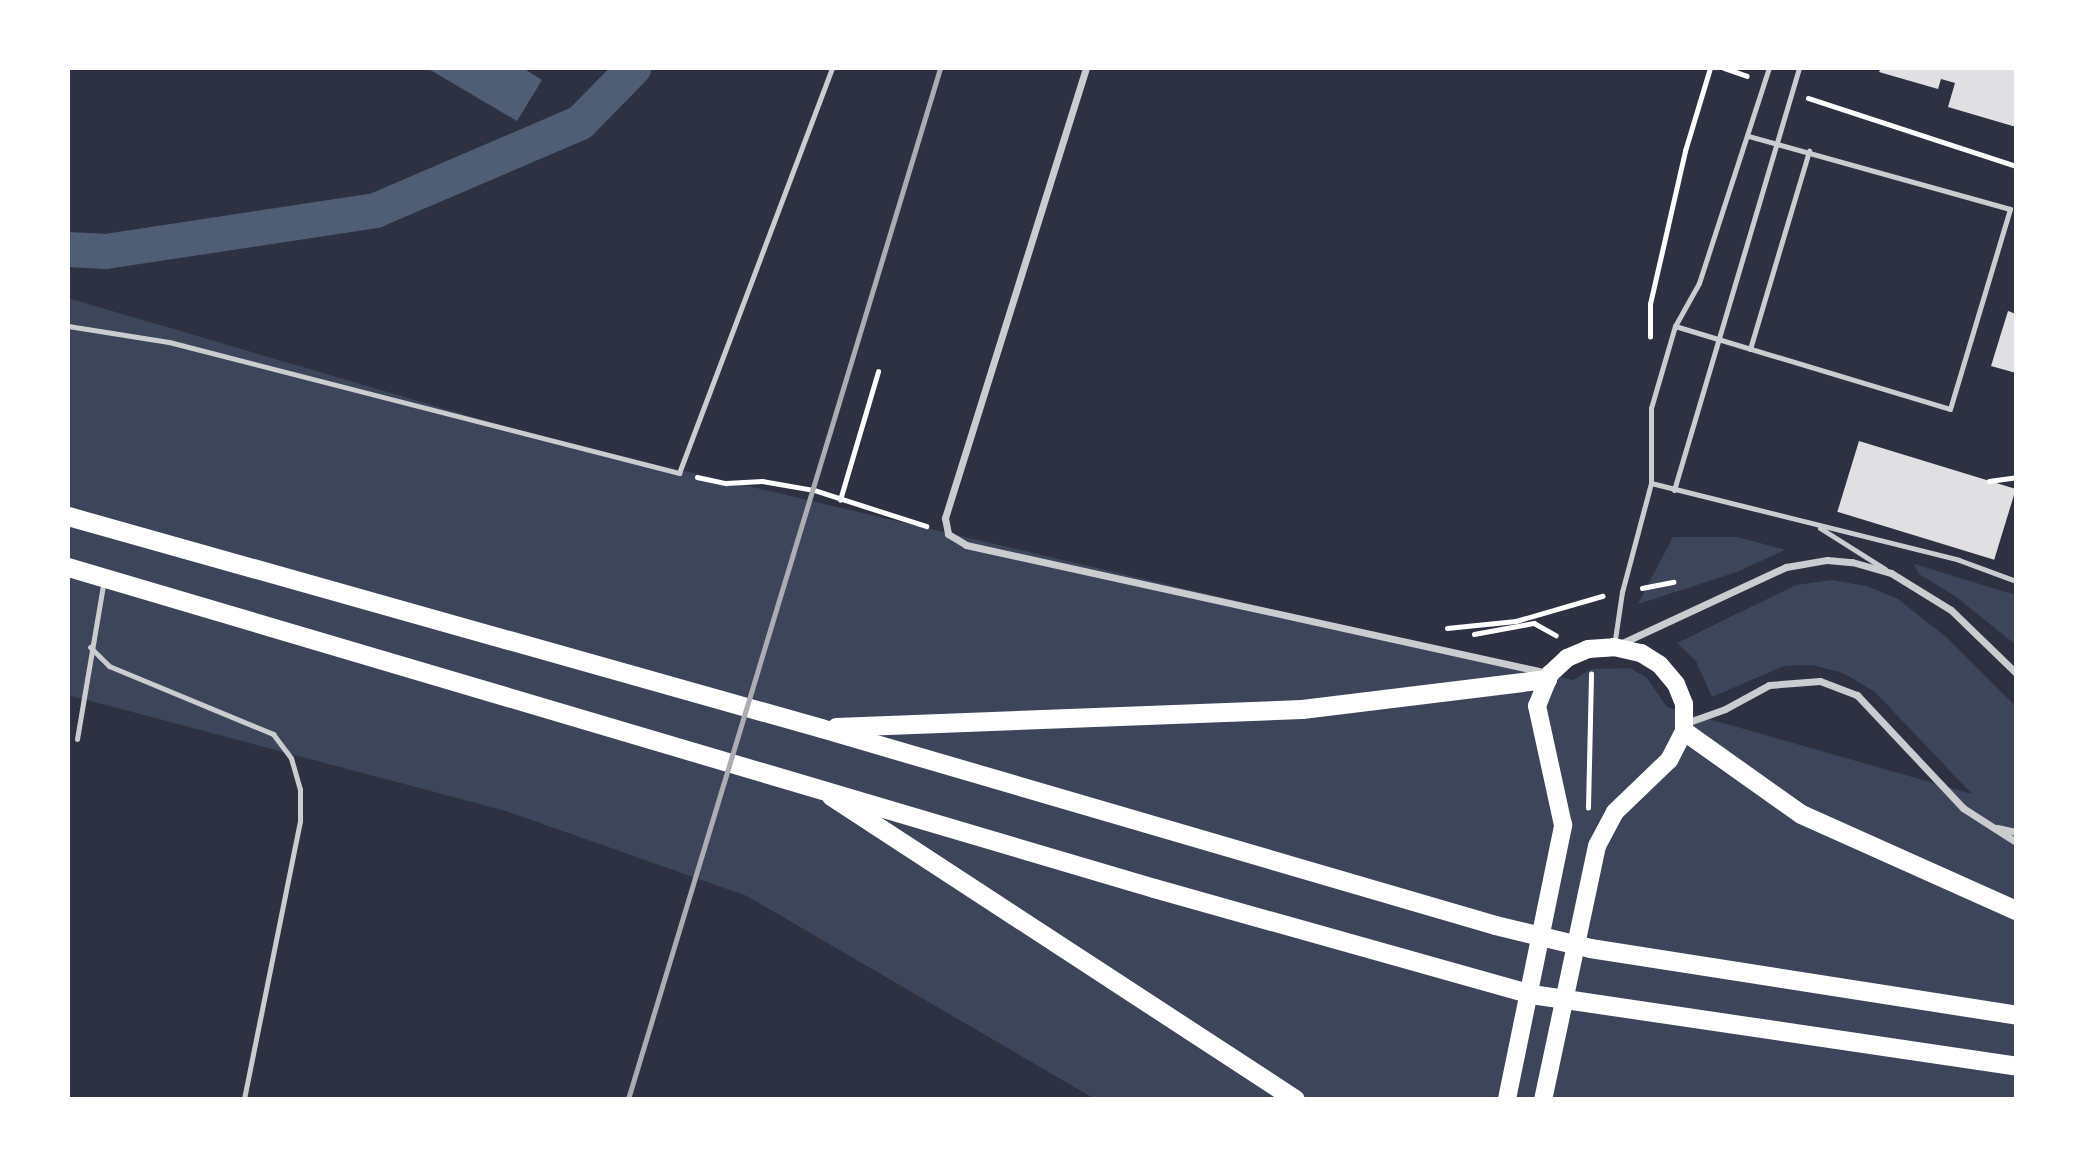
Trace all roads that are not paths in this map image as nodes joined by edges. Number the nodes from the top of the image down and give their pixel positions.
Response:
1 (832, 68) edge
2 (1086, 68) edge
3 (1769, 68) edge
4 (1799, 68) edge
5 (1748, 136) junction
6 (1776, 143) junction
7 (1809, 151) junction
8 (68, 326) edge
9 (1675, 326) junction
10 (1721, 339) junction
11 (1750, 348) junction
12 (1651, 484) junction
13 (1675, 490) junction
14 (68, 516) edge
15 (1815, 525) junction
16 (68, 567) edge
17 (1891, 573) junction
18 (104, 577) junction
19 (2016, 581) edge
20 (90, 647) junction
21 (1614, 647) junction
22 (2016, 673) edge
23 (1549, 676) junction
24 (1685, 727) junction
25 (821, 728) junction
26 (77, 739) dead end
27 (813, 784) junction
28 (1993, 828) junction
29 (2016, 832) edge
30 (2016, 842) edge
31 (2016, 910) edge
32 (2016, 1014) edge
33 (2016, 1066) edge
34 (244, 1099) edge
35 (1295, 1099) edge
36 (1507, 1099) edge
37 (1544, 1099) edge

1 - 8 lane
2 - 23 street
3 - 5 lane
4 - 6 lane
5 - 6 lane
5 - 9 lane
6 - 7 lane
6 - 10 lane
7 - 11 lane
7 - 11 lane
9 - 10 lane
9 - 12 lane
10 - 11 lane
10 - 13 lane
12 - 13 lane
12 - 21 lane
13 - 15 lane
14 - 25 highway
15 - 17 lane
15 - 19 lane
16 - 18 highway
17 - 21 street
17 - 22 street
18 - 20 lane
18 - 27 highway
20 - 26 lane
20 - 34 lane
21 - 23 main road
21 - 24 main road
23 - 25 highway
23 - 36 main road
24 - 28 street
24 - 31 highway
24 - 37 main road
25 - 32 highway
27 - 33 highway
27 - 35 highway
28 - 29 street
28 - 30 street

